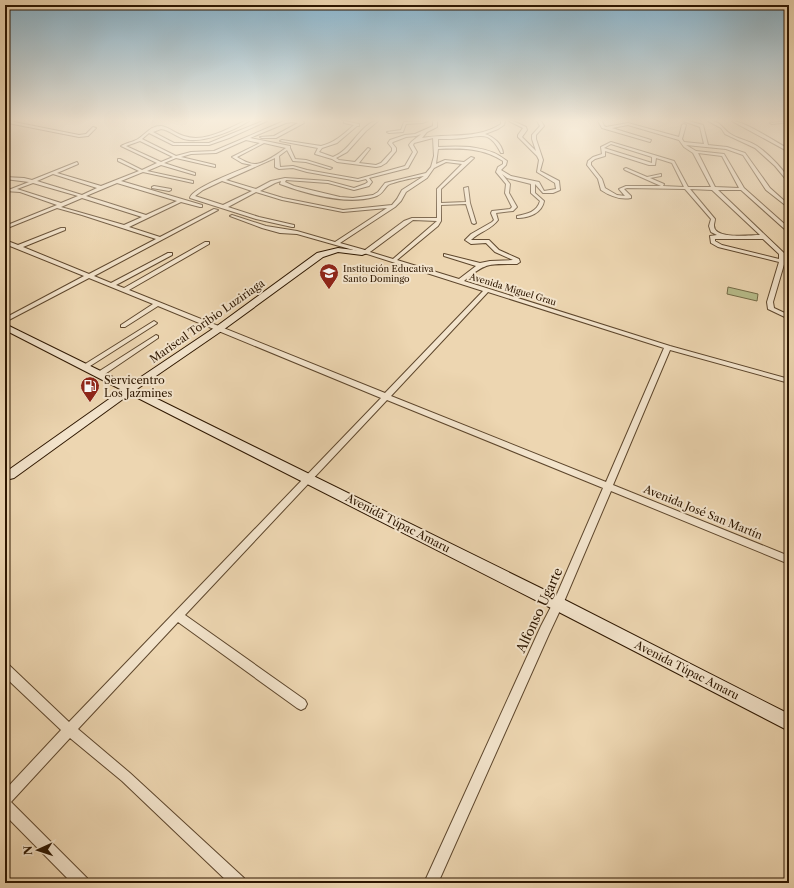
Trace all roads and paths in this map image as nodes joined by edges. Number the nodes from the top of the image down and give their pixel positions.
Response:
1 (124, 162) edge
2 (158, 162) edge
3 (165, 162) edge
4 (199, 162) edge
5 (247, 162) edge
6 (262, 162) edge
7 (277, 162) edge
8 (311, 162) edge
9 (347, 162) edge
10 (385, 162) edge
11 (409, 162) edge
12 (434, 162) edge
13 (443, 162) edge
14 (460, 162) edge
15 (505, 162) edge
16 (540, 162) edge
17 (590, 162) edge
18 (644, 162) edge
19 (654, 162) edge
20 (673, 162) edge
21 (700, 162) edge
22 (727, 162) edge
23 (751, 162) edge
24 (773, 162) edge
25 (77, 163) dead end
26 (465, 163) joint
27 (162, 164) junction
28 (356, 164) joint
29 (256, 165) junction
30 (214, 166) dead end
31 (433, 167) junction
32 (330, 168) dead end
33 (498, 170) junction
34 (626, 170) dead end
35 (142, 171) junction
36 (53, 173) junction
37 (194, 174) dead end
38 (428, 174) junction
39 (659, 175) dead end
40 (5, 178) edge
41 (367, 178) junction
42 (646, 178) junction
43 (285, 179) junction
44 (222, 180) junction
45 (32, 181) junction
46 (120, 181) junction
47 (191, 182) dead end
48 (789, 182) edge
49 (533, 183) junction
50 (665, 187) junction
51 (102, 188) junction
52 (361, 188) junction
53 (466, 188) dead end
54 (687, 188) junction
55 (714, 189) junction
56 (742, 189) junction
57 (5, 190) edge
58 (12, 190) junction
59 (169, 190) dead end
60 (254, 191) junction
61 (83, 196) junction
62 (346, 199) junction
63 (182, 200) junction
64 (468, 203) junction
65 (439, 204) junction
66 (59, 206) junction
67 (393, 206) junction
68 (224, 207) junction
69 (789, 207) edge
70 (216, 210) junction
71 (232, 216) junction
72 (146, 217) junction
73 (519, 217) dead end
74 (258, 218) junction
75 (439, 219) junction
76 (474, 223) dead end
77 (292, 226) dead end
78 (125, 227) junction
79 (5, 228) edge
80 (63, 229) dead end
81 (789, 231) edge
82 (721, 236) junction
83 (763, 236) junction
84 (161, 239) junction
85 (5, 242) edge
86 (207, 243) dead end
87 (337, 243) junction
88 (19, 248) junction
89 (366, 252) junction
90 (170, 254) dead end
91 (782, 254) junction
92 (789, 254) edge
93 (446, 255) dead end
94 (393, 261) junction
95 (782, 262) junction
96 (480, 265) junction
97 (90, 276) junction
98 (460, 281) junction
99 (112, 285) junction
100 (124, 290) junction
101 (487, 290) junction
102 (158, 304) junction
103 (789, 317) edge
104 (5, 320) edge
105 (154, 323) dead end
106 (123, 326) dead end
107 (5, 327) edge
108 (220, 328) junction
109 (156, 337) dead end
110 (668, 347) junction
111 (84, 366) junction
112 (100, 374) junction
113 (789, 381) edge
114 (130, 389) junction
115 (387, 396) junction
116 (8, 473) edge
117 (309, 478) junction
118 (607, 486) junction
119 (789, 560) edge
120 (558, 604) junction
121 (178, 616) junction
122 (5, 669) edge
123 (301, 704) dead end
124 (789, 723) edge
125 (69, 730) junction
126 (5, 799) edge
127 (5, 806) edge
128 (82, 883) edge
129 (239, 883) edge
130 (431, 883) edge

1 - 35 street
2 - 27 street
3 - 27 street
4 - 30 street
5 - 29 street
6 - 29 street
7 - 41 street
8 - 32 street
9 - 28 street
10 - 28 street
11 - 41 street
12 - 31 street
13 - 31 street
14 - 26 street
15 - 33 street
16 - 49 street
17 - 50 street
18 - 19 street
20 - 54 street
21 - 55 street
22 - 56 street
23 - 69 street
24 - 48 street
25 - 36 street
26 - 65 street
27 - 35 street
27 - 37 street
29 - 44 street
31 - 38 street
33 - 49 street
33 - 96 street
34 - 42 street
35 - 46 street
35 - 47 street
36 - 45 street
36 - 51 street
38 - 62 street
38 - 67 street
39 - 42 street
40 - 45 street
41 - 52 street
42 - 50 street
43 - 52 street
43 - 60 street
43 - 62 street
44 - 60 street
44 - 68 street
45 - 58 street
45 - 61 street
46 - 51 street
46 - 59 street
46 - 63 street, Avenida Miguel Grau
49 - 73 street
50 - 54 street
51 - 61 street
52 - 62 street
53 - 64 street
54 - 55 street
54 - 82 street
55 - 56 street
55 - 83 street
56 - 81 street
57 - 58 street
58 - 66 street
60 - 67 street
60 - 68 street
61 - 66 street
61 - 72 street
63 - 70 street, Avenida Miguel Grau
63 - 72 street
64 - 65 street
64 - 76 street
65 - 75 street
66 - 78 street
66 - 79 street
67 - 87 street
68 - 74 street
70 - 71 street, Avenida Miguel Grau
70 - 84 street
71 - 74 street
71 - 87 street, Avenida Miguel Grau
72 - 78 street
74 - 77 street
75 - 89 street
75 - 94 street
78 - 84 street
80 - 88 street
82 - 83 street
82 - 95 street
83 - 91 street
84 - 97 street
85 - 88 street, Avenida José San Martín
86 - 100 street
87 - 89 street, Avenida Miguel Grau
88 - 97 street, Avenida José San Martín
89 - 94 street, Avenida Miguel Grau
89 - 108 street, Mariscal Toribio Luziriaga
90 - 99 street
91 - 92 street
91 - 95 street
93 - 96 street
94 - 98 street, Avenida Miguel Grau
95 - 103 street
96 - 98 street
97 - 99 street, Avenida José San Martín
97 - 104 street
98 - 101 street, Avenida Miguel Grau
99 - 100 street, Avenida José San Martín
100 - 102 street, Avenida José San Martín
101 - 110 street, Avenida Miguel Grau
101 - 115 street
102 - 106 street
102 - 108 street, Avenida José San Martín
105 - 111 street
107 - 111 street, Avenida Túpac Amaru
108 - 114 street, Mariscal Toribio Luziriaga
108 - 115 street, Avenida José San Martín
109 - 112 street
110 - 113 street, Avenida Miguel Grau
110 - 118 street, Alfonso Ugarte
111 - 112 street, Avenida Túpac Amaru
112 - 114 street, Avenida Túpac Amaru
114 - 116 street, Mariscal Toribio Luziriaga
114 - 117 street, Avenida Túpac Amaru
115 - 117 street
115 - 118 street, Avenida José San Martín
117 - 120 street, Avenida Túpac Amaru
117 - 121 street
118 - 119 street, Avenida José San Martín
118 - 120 street, Alfonso Ugarte
120 - 124 street, Avenida Túpac Amaru
120 - 130 street, Alfonso Ugarte
121 - 123 street
121 - 125 street
122 - 125 street
125 - 126 street
125 - 129 street
127 - 128 street

